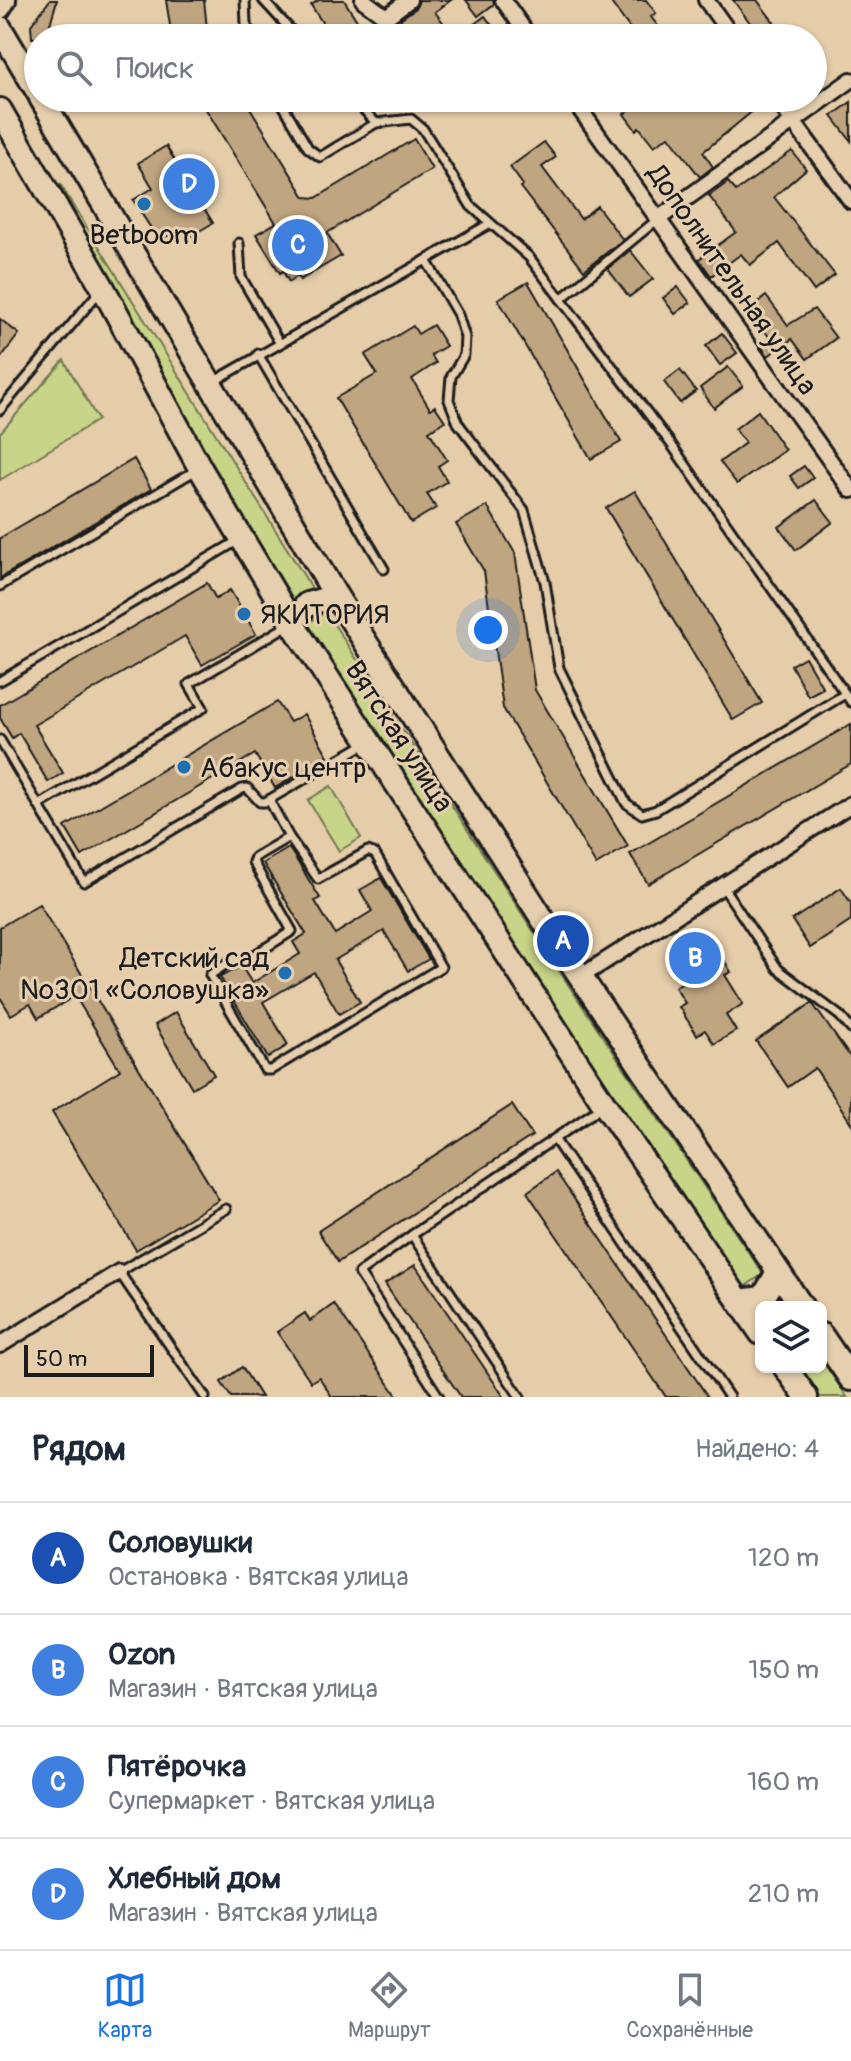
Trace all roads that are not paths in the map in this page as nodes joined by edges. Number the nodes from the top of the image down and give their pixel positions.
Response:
1 (5, 0) edge
2 (245, 0) edge
3 (263, 0) edge
4 (363, 0) edge
5 (409, 0) edge
6 (503, 0) edge
7 (706, 0) edge
8 (0, 8) edge
9 (246, 24) edge
10 (285, 24) edge
11 (520, 24) edge
12 (723, 24) edge
13 (0, 28) edge
14 (24, 68) edge
15 (851, 80) edge
16 (827, 97) edge
17 (0, 110) edge
18 (49, 112) edge
19 (287, 112) edge
20 (366, 112) edge
21 (582, 112) edge
22 (786, 112) edge
23 (806, 112) edge
24 (793, 121) junction
25 (376, 123) junction
26 (851, 201) edge
27 (658, 219) junction
28 (489, 224) junction
29 (239, 243) dead end
30 (426, 260) junction
31 (103, 288) junction
32 (561, 299) junction
33 (279, 342) junction
34 (258, 354) junction
35 (208, 385) junction
36 (0, 410) edge
37 (200, 468) junction
38 (849, 484) edge
39 (242, 539) junction
40 (384, 569) dead end
41 (0, 586) edge
42 (336, 596) junction
43 (292, 623) junction
44 (0, 681) edge
45 (845, 694) junction
46 (851, 702) edge
47 (0, 740) edge
48 (367, 742) junction
49 (269, 800) junction
50 (851, 804) edge
51 (39, 805) junction
52 (289, 837) junction
53 (722, 885) junction
54 (580, 977) junction
55 (851, 1029) edge
56 (605, 1105) junction
57 (555, 1140) junction
58 (226, 1209) dead end
59 (412, 1235) junction
60 (119, 1272) junction
61 (778, 1272) junction
62 (739, 1301) junction
63 (798, 1301) edge
64 (755, 1324) edge
65 (827, 1344) edge
66 (0, 1345) edge
67 (789, 1373) edge
68 (851, 1379) edge
69 (205, 1397) edge
70 (439, 1397) edge
71 (520, 1397) edge
72 (729, 1397) edge
73 (806, 1397) edge

1 - 8 street
2 - 9 lane
3 - 10 lane
4 - 5 street
6 - 11 street
7 - 12 street
13 - 14 main road
15 - 16 street
17 - 31 main road, Вятская улица
18 - 35 main road, Вятская улица
19 - 25 lane
20 - 25 lane
21 - 27 street, Дополнительная улица
22 - 24 street
23 - 24 street
24 - 26 street
24 - 27 street
25 - 28 lane
27 - 32 lane
27 - 38 street, Дополнительная улица
28 - 30 lane
28 - 32 lane
29 - 33 lane
30 - 33 lane
30 - 45 lane
31 - 36 lane
31 - 37 main road, Вятская улица
32 - 45 lane
33 - 34 lane
34 - 35 lane
34 - 40 lane
35 - 42 main road, Вятская улица
37 - 39 main road, Вятская улица
37 - 41 lane
39 - 43 main road, Вятская улица
39 - 44 lane
42 - 43 main road
42 - 54 main road, Вятская улица
43 - 48 main road, Вятская улица
43 - 51 lane
45 - 46 lane
47 - 51 lane
48 - 49 lane
48 - 56 main road, Вятская улица
49 - 51 lane
49 - 52 lane
50 - 53 street
52 - 52 lane
53 - 54 street
53 - 55 lane
54 - 61 main road, Вятская улица
56 - 57 lane
56 - 62 main road, Вятская улица
57 - 59 lane
57 - 72 lane
58 - 60 lane
59 - 70 lane
59 - 71 lane
60 - 66 street
60 - 69 lane
61 - 62 main road
61 - 63 main road, Вятская улица
62 - 64 main road, Вятская улица
65 - 68 main road
67 - 73 main road

